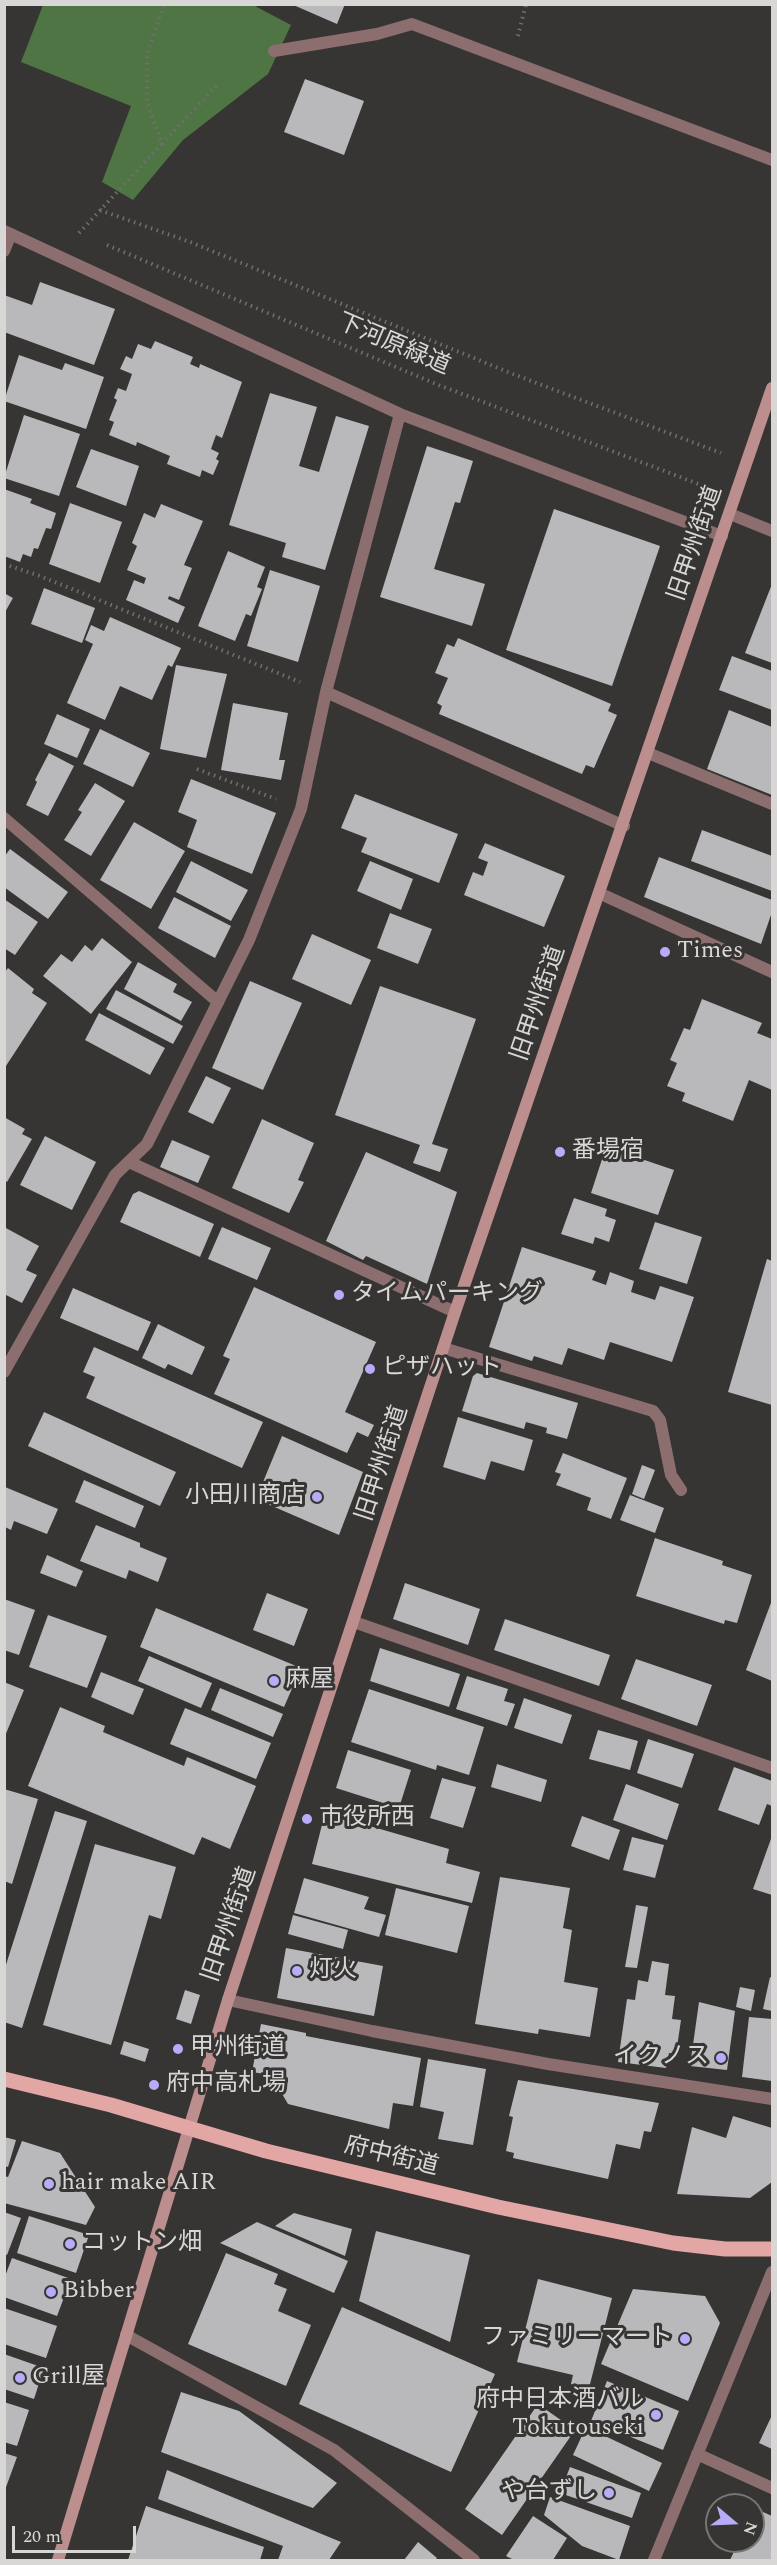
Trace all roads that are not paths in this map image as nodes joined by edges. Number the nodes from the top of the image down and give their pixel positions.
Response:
1 (274, 51) dead end
2 (772, 160) edge
3 (8, 232) edge
4 (4, 251) edge
5 (772, 388) edge
6 (400, 414) junction
7 (730, 514) junction
8 (772, 531) edge
9 (722, 536) junction
10 (326, 693) junction
11 (648, 753) junction
12 (772, 804) edge
13 (4, 818) edge
14 (624, 826) junction
15 (601, 894) junction
16 (772, 972) edge
17 (218, 1002) junction
18 (129, 1162) junction
19 (455, 1312) junction
20 (443, 1348) junction
21 (4, 1372) edge
22 (681, 1490) dead end
23 (354, 1622) junction
24 (772, 1768) edge
25 (228, 2000) junction
26 (4, 2079) edge
27 (772, 2099) edge
28 (189, 2128) junction
29 (772, 2249) edge
30 (772, 2272) edge
31 (126, 2335) junction
32 (697, 2454) junction
33 (772, 2488) edge
34 (58, 2560) edge
35 (474, 2560) edge
36 (654, 2560) edge

1 - 2 street
3 - 4 street
3 - 6 street
5 - 7 main road, 旧甲州街道
6 - 9 street
6 - 10 street
7 - 8 street
7 - 9 main road, 旧甲州街道
9 - 11 main road, 旧甲州街道
10 - 14 street
10 - 17 street
11 - 12 street
11 - 14 main road, 旧甲州街道
13 - 17 street
14 - 15 main road, 旧甲州街道
15 - 16 street
15 - 19 main road, 旧甲州街道
17 - 18 street
18 - 19 street
18 - 21 street
19 - 20 main road, 旧甲州街道
20 - 22 street
20 - 23 main road, 旧甲州街道
23 - 24 street
23 - 25 main road, 旧甲州街道
25 - 27 street
25 - 28 main road, 旧甲州街道
26 - 28 main road, 府中街道
28 - 29 main road, 府中街道
28 - 31 main road, 旧甲州街道
30 - 32 street
31 - 34 main road, 旧甲州街道
31 - 35 street
32 - 33 street
32 - 36 street

